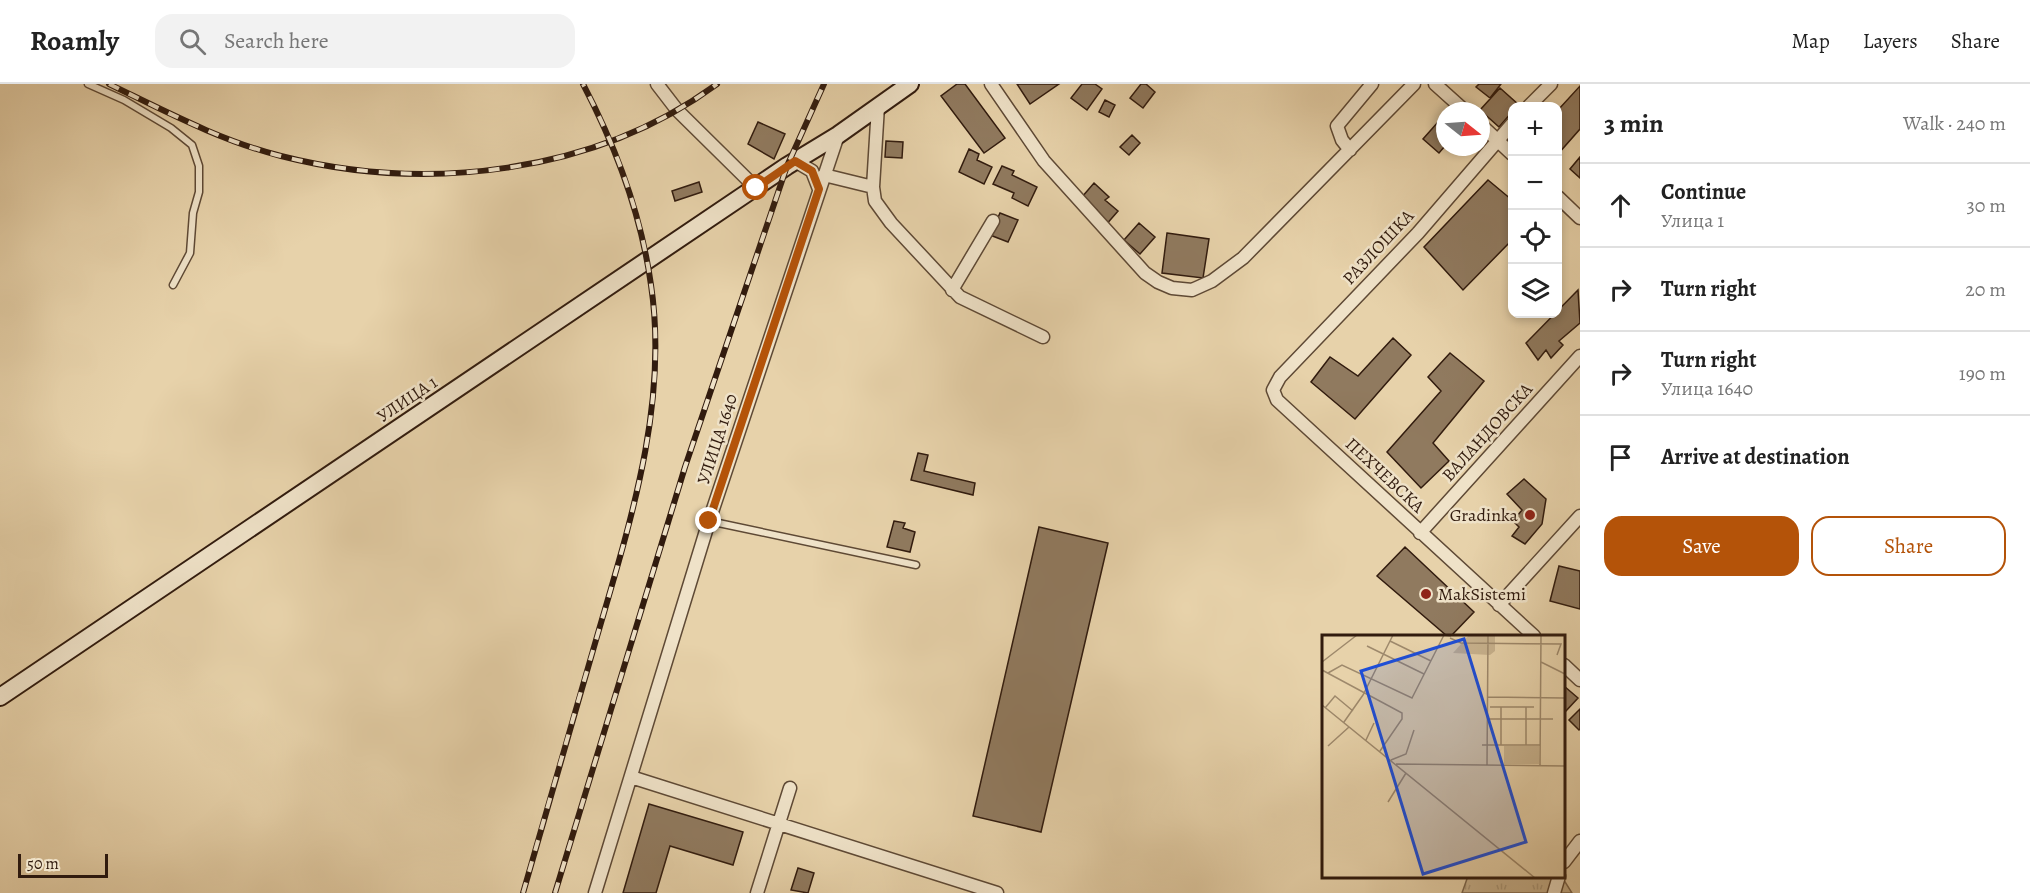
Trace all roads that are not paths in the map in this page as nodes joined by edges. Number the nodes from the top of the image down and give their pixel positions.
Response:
1 (88, 84) edge
2 (657, 84) edge
3 (910, 84) edge
4 (991, 84) edge
5 (1372, 84) edge
6 (1414, 84) edge
7 (1435, 84) edge
8 (1551, 84) edge
9 (1455, 102) edge
10 (1533, 102) edge
11 (878, 106) junction
12 (1508, 127) edge
13 (1490, 133) edge
14 (838, 135) junction
15 (1497, 139) junction
16 (1350, 150) junction
17 (1508, 150) edge
18 (795, 161) junction
19 (824, 175) junction
20 (873, 187) junction
21 (756, 188) junction
22 (819, 189) junction
23 (1562, 202) edge
24 (1580, 218) edge
25 (993, 221) dead end
26 (173, 285) dead end
27 (952, 290) junction
28 (1043, 337) dead end
29 (1580, 356) edge
30 (1274, 395) joint
31 (1580, 516) edge
32 (709, 521) junction
33 (1420, 533) junction
34 (916, 565) dead end
35 (1499, 605) junction
36 (1533, 635) edge
37 (1565, 666) edge
38 (1580, 680) edge
39 (0, 697) edge
40 (631, 777) junction
41 (790, 788) dead end
42 (779, 824) junction
43 (1580, 841) edge
44 (1565, 861) edge
45 (1558, 878) edge
46 (959, 887) edge
47 (595, 893) edge
48 (757, 893) edge
49 (997, 893) edge
50 (1554, 893) edge

1 - 26 lane
2 - 21 street
3 - 11 main road, УЛИЦА 1
4 - 16 street
5 - 16 street
6 - 16 street
7 - 9 street
8 - 10 street
11 - 14 main road, УЛИЦА 1
11 - 20 street
12 - 15 street, РАЗЛОШКА
13 - 15 street
14 - 18 main road, УЛИЦА 1
14 - 19 street, УЛИЦА 1640
15 - 17 street
15 - 30 street, РАЗЛОШКА
18 - 21 main road, УЛИЦА 1
18 - 22 street
19 - 20 street
19 - 22 street, УЛИЦА 1640
20 - 27 street
21 - 39 main road, УЛИЦА 1
22 - 32 street, УЛИЦА 1640
23 - 24 street
25 - 27 street
27 - 28 street
29 - 33 street, ВАЛАНДОВСКА
30 - 33 street, ПЕХЧЕВСКА
31 - 35 street
32 - 34 lane
32 - 40 street, УЛИЦА 1640
33 - 35 street, ПЕХЧЕВСКА
35 - 36 street, ПЕХЧЕВСКА
37 - 38 street
40 - 42 street
40 - 47 street, УЛИЦА 1640
41 - 42 street
42 - 46 street
42 - 48 street
43 - 44 street
45 - 50 street
46 - 49 street

